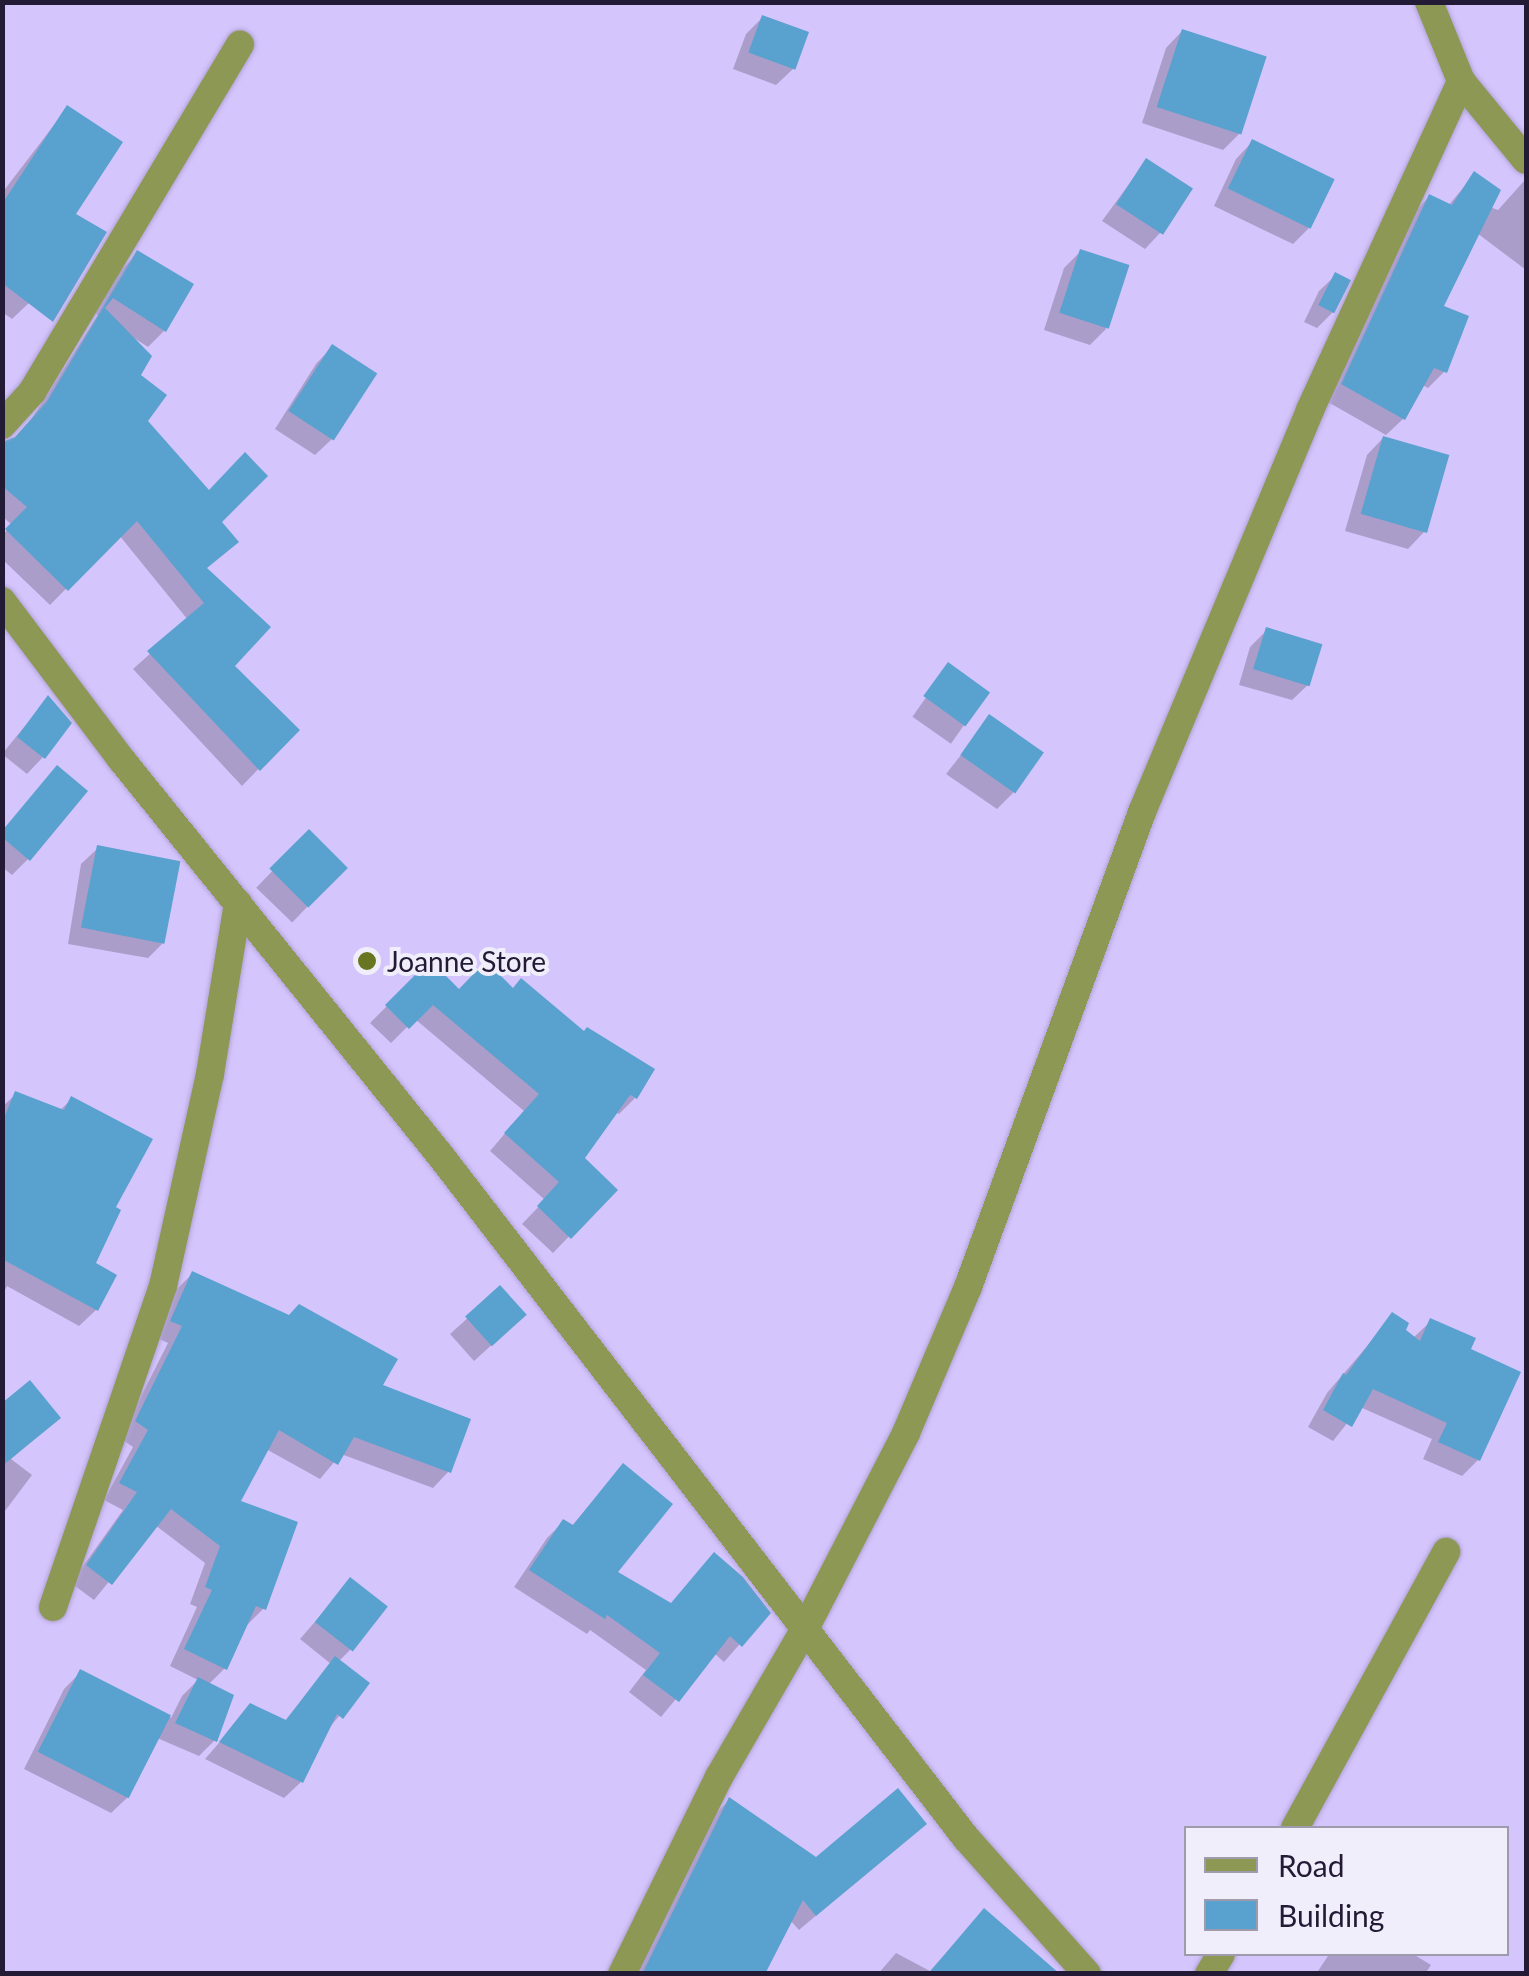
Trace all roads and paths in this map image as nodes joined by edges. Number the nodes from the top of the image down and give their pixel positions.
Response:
1 (1429, 2) edge
2 (240, 44) dead end
3 (1461, 81) junction
4 (1526, 160) edge
5 (2, 425) edge
6 (2, 601) edge
7 (238, 903) junction
8 (1446, 1552) dead end
9 (53, 1607) dead end
10 (806, 1627) junction
11 (1296, 1826) edge
12 (622, 1974) edge
13 (1086, 1974) edge

1 - 3 street
2 - 5 street
3 - 4 street
3 - 10 street
6 - 7 street
7 - 9 street
7 - 10 street
8 - 11 street
10 - 12 street
10 - 13 street

